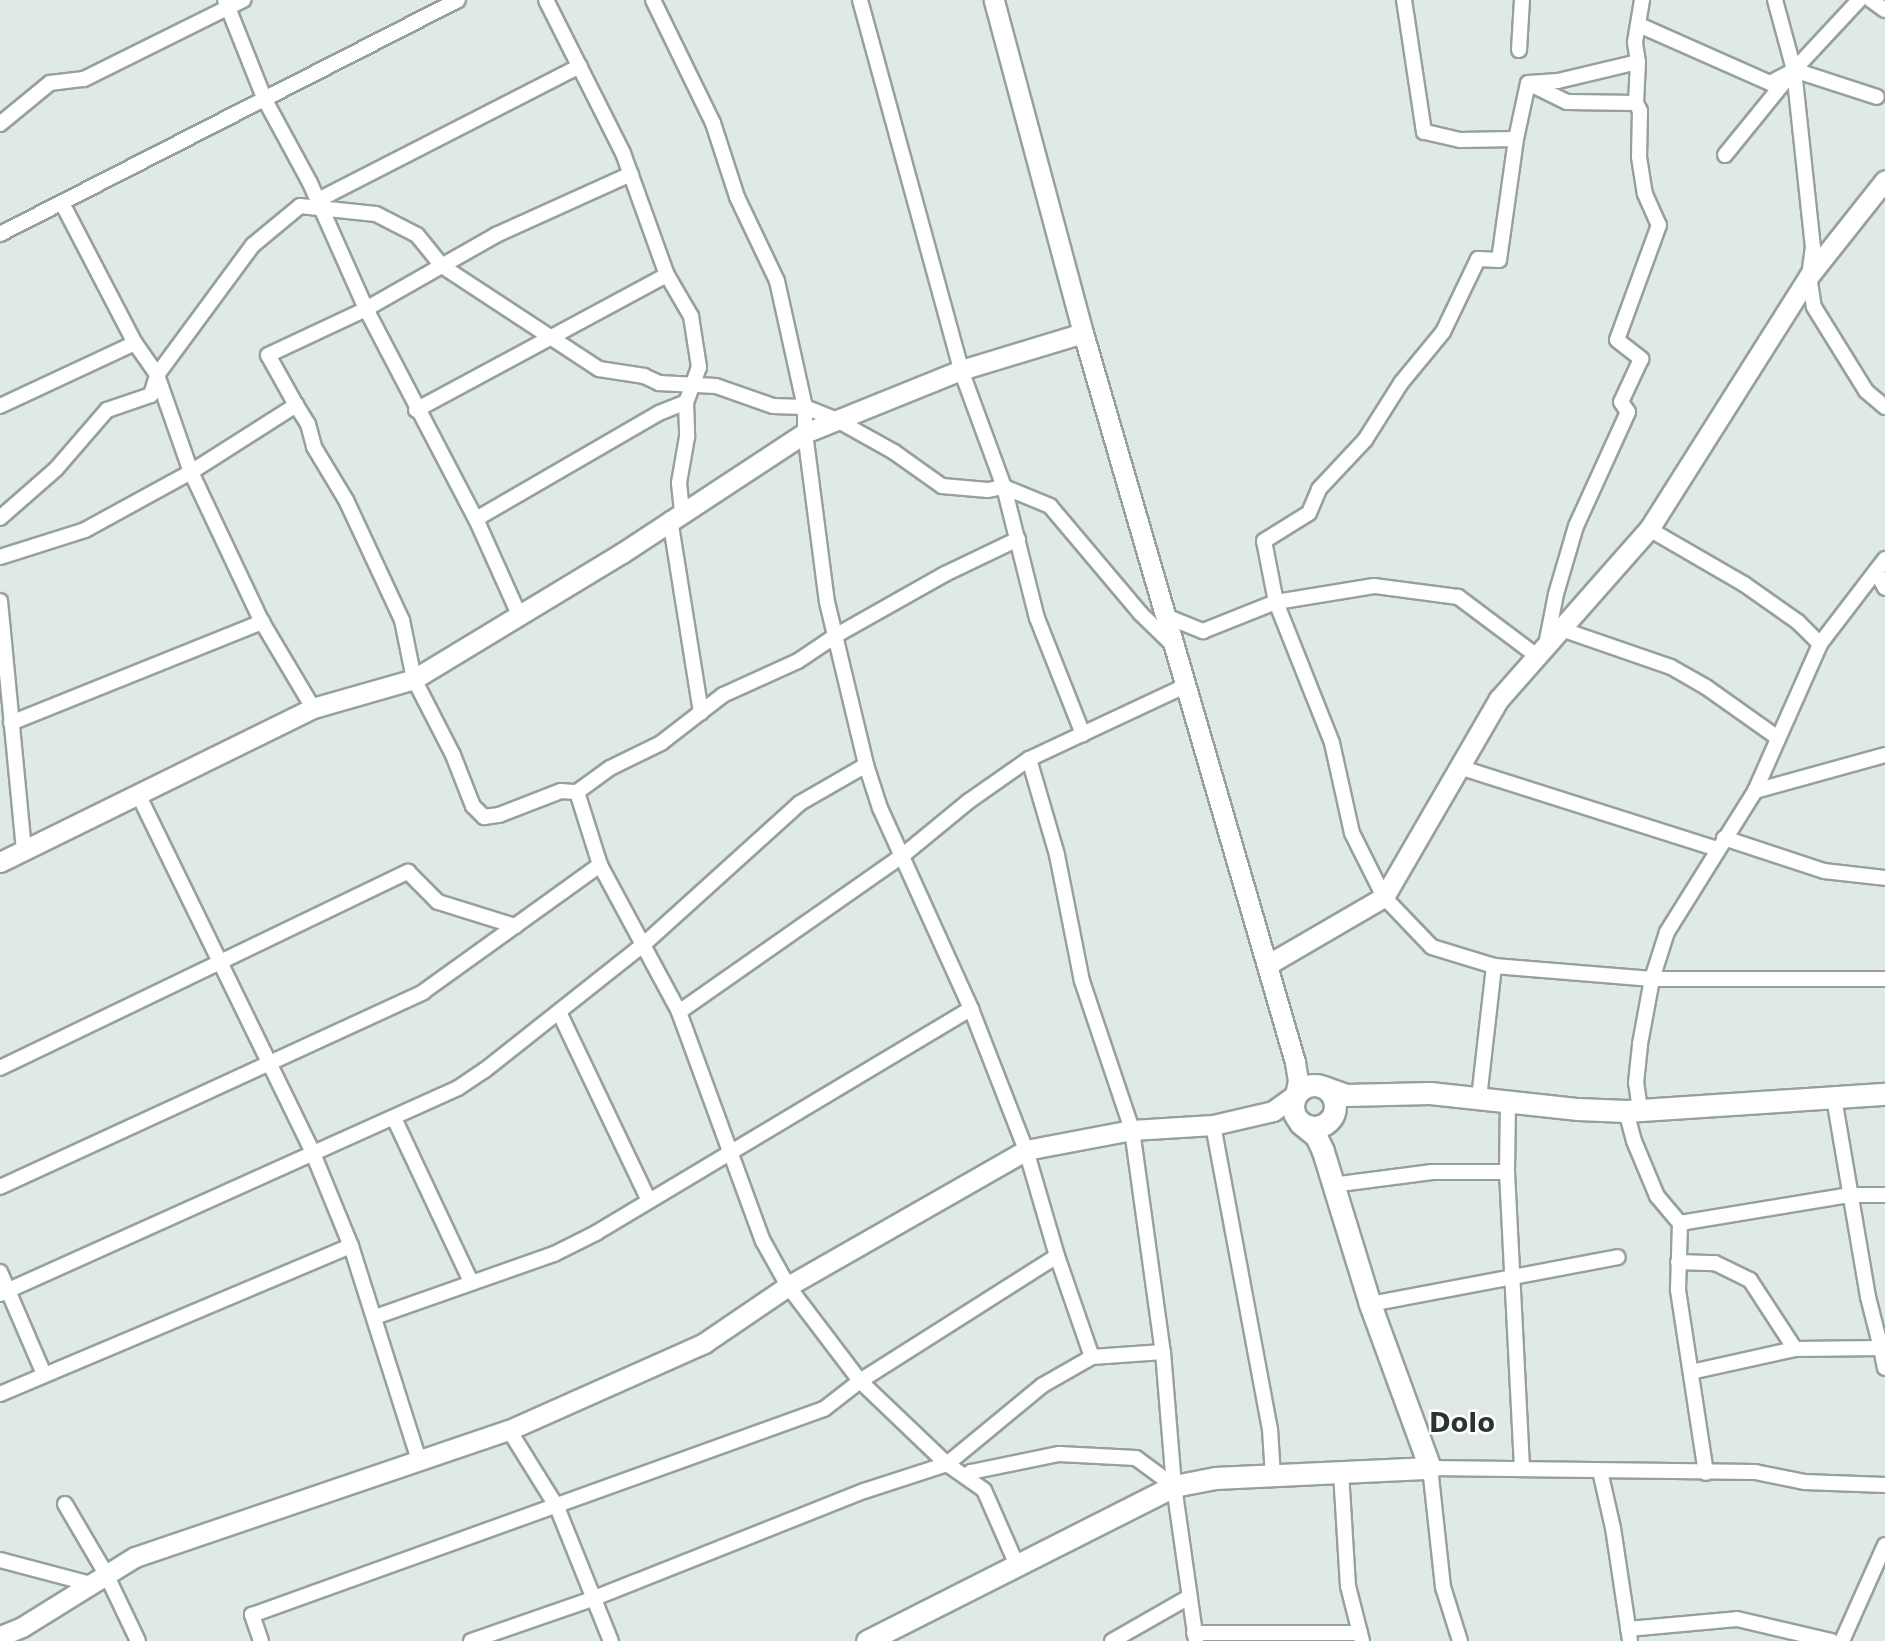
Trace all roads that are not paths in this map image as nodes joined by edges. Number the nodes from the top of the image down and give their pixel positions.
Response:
1 (243, 0) edge
2 (458, 0) edge
3 (546, 0) edge
4 (653, 0) edge
5 (860, 0) edge
6 (993, 0) edge
7 (1404, 0) edge
8 (1522, 0) edge
9 (1642, 0) edge
10 (1775, 0) edge
11 (1859, 0) edge
12 (1871, 0) edge
13 (227, 4) edge
14 (1885, 10) edge
15 (1639, 25) junction
16 (1519, 50) dead end
17 (1638, 62) junction
18 (580, 66) junction
19 (1794, 71) junction
20 (1528, 83) junction
21 (1877, 97) dead end
22 (265, 100) junction
23 (1636, 103) junction
24 (0, 124) edge
25 (1516, 139) junction
26 (1726, 155) dead end
27 (631, 174) junction
28 (1885, 180) edge
29 (62, 203) junction
30 (320, 204) junction
31 (0, 234) edge
32 (442, 266) junction
33 (667, 275) junction
34 (1809, 276) junction
35 (366, 309) junction
36 (1083, 333) junction
37 (549, 337) junction
38 (135, 343) junction
39 (961, 370) junction
40 (157, 375) junction
41 (693, 386) junction
42 (686, 402) junction
43 (296, 405) junction
44 (0, 406) edge
45 (805, 407) junction
46 (1885, 407) edge
47 (416, 410) junction
48 (835, 419) junction
49 (805, 433) junction
50 (191, 472) junction
51 (1004, 486) junction
52 (676, 515) junction
53 (0, 518) edge
54 (476, 519) junction
55 (1649, 529) junction
56 (1018, 539) junction
57 (0, 557) edge
58 (1885, 559) edge
59 (1880, 573) edge
60 (1885, 588) edge
61 (0, 601) edge
62 (1276, 602) junction
63 (520, 617) junction
64 (1168, 617) junction
65 (262, 622) junction
66 (1561, 629) junction
67 (835, 636) junction
68 (1820, 644) junction
69 (1177, 650) junction
70 (1541, 651) junction
71 (414, 679) junction
72 (1187, 685) junction
73 (313, 708) junction
74 (701, 713) junction
75 (11, 723) junction
76 (1083, 734) junction
77 (1778, 738) junction
78 (6, 741) edge
79 (1885, 755) edge
80 (1029, 759) junction
81 (866, 765) junction
82 (1459, 767) junction
83 (1755, 791) junction
84 (578, 792) junction
85 (139, 796) junction
86 (1721, 844) junction
87 (24, 852) junction
88 (902, 856) junction
89 (0, 862) edge
90 (600, 864) junction
91 (1885, 878) edge
92 (1384, 897) junction
93 (515, 926) junction
94 (645, 944) junction
95 (221, 962) junction
96 (1267, 965) junction
97 (1494, 966) junction
98 (1652, 979) junction
99 (1885, 979) edge
100 (971, 1009) junction
101 (559, 1012) junction
102 (679, 1012) junction
103 (270, 1061) junction
104 (1295, 1062) junction
105 (0, 1068) edge
106 (1324, 1087) junction
107 (1885, 1094) edge
108 (1295, 1095) junction
109 (1373, 1097) junction
110 (1479, 1098) junction
111 (1834, 1098) junction
112 (1508, 1102) junction
113 (1633, 1110) junction
114 (1273, 1111) junction
115 (394, 1118) junction
116 (1331, 1119) junction
117 (1300, 1123) junction
118 (1213, 1125) junction
119 (1132, 1130) junction
120 (1027, 1150) junction
121 (312, 1151) junction
122 (1324, 1151) junction
123 (730, 1155) junction
124 (1507, 1172) junction
125 (1332, 1185) junction
126 (0, 1186) edge
127 (1849, 1195) junction
128 (1885, 1195) edge
129 (649, 1201) junction
130 (1680, 1223) junction
131 (351, 1245) junction
132 (1057, 1256) junction
133 (1618, 1257) dead end
134 (1678, 1262) junction
135 (0, 1272) edge
136 (1511, 1280) junction
137 (471, 1282) junction
138 (788, 1286) junction
139 (4, 1292) edge
140 (1370, 1304) junction
141 (375, 1317) junction
142 (1883, 1347) edge
143 (1795, 1349) junction
144 (1163, 1352) junction
145 (1092, 1357) junction
146 (1885, 1368) edge
147 (1691, 1372) junction
148 (44, 1374) junction
149 (860, 1381) junction
150 (0, 1394) edge
151 (509, 1430) junction
152 (419, 1460) junction
153 (947, 1464) junction
154 (1430, 1468) junction
155 (1522, 1469) junction
156 (1600, 1471) junction
157 (1341, 1472) junction
158 (1706, 1473) junction
159 (967, 1476) junction
160 (1273, 1477) junction
161 (1885, 1485) edge
162 (1174, 1486) junction
163 (65, 1504) dead end
164 (557, 1507) junction
165 (1885, 1545) edge
166 (0, 1560) edge
167 (1017, 1565) junction
168 (98, 1579) junction
169 (1189, 1597) junction
170 (592, 1600) junction
171 (1629, 1635) edge
172 (0, 1636) edge
173 (1195, 1637) edge
174 (1361, 1637) edge
175 (138, 1641) edge
176 (261, 1641) edge
177 (471, 1641) edge
178 (611, 1641) edge
179 (867, 1641) edge
180 (1112, 1641) edge
181 (1461, 1641) edge
182 (1831, 1641) edge
183 (1842, 1641) edge

1 - 13 street
2 - 22 street
3 - 18 street
4 - 45 street
5 - 39 street
6 - 36 street
7 - 25 street
8 - 16 street
9 - 15 street
10 - 19 street
11 - 19 street
12 - 14 street
13 - 22 street
13 - 24 street
15 - 17 street
15 - 19 street
17 - 20 street
17 - 23 street
18 - 27 street
18 - 30 street
19 - 21 street
19 - 26 street
19 - 34 street
20 - 23 street
20 - 25 street
22 - 29 street
22 - 30 street
23 - 70 street
25 - 62 street
27 - 32 street
27 - 33 street
28 - 34 street
29 - 31 street
29 - 38 street
30 - 32 street
30 - 35 street
30 - 40 street
32 - 35 street
32 - 37 street
33 - 37 street
33 - 41 street
34 - 46 street
34 - 55 street
35 - 43 street
35 - 47 street
36 - 39 street
36 - 64 street
37 - 41 street
37 - 47 street
38 - 40 street
38 - 44 street
39 - 48 street
39 - 51 street
40 - 50 street
40 - 53 street
41 - 42 street
41 - 45 street
42 - 52 street
42 - 54 street
43 - 50 street
43 - 71 street
45 - 48 street
45 - 49 street
47 - 54 street
48 - 49 street
48 - 51 street
49 - 52 street
49 - 67 street
50 - 57 street
50 - 65 street
51 - 56 street
51 - 69 street
52 - 63 street
52 - 74 street
54 - 63 street
55 - 66 street
55 - 68 street
56 - 67 street
56 - 76 street
58 - 59 street
59 - 60 street
59 - 68 street
61 - 75 street
62 - 64 street
62 - 70 street
62 - 92 street
63 - 71 street
64 - 69 street
65 - 73 street
65 - 75 street
66 - 70 street
66 - 77 street
67 - 74 street
67 - 81 street
68 - 77 street
69 - 72 street
70 - 82 street
71 - 73 street
71 - 84 street
72 - 76 street
72 - 96 street
73 - 85 street
74 - 84 street
75 - 78 street
76 - 80 street
77 - 83 street
78 - 87 street
79 - 83 street
80 - 88 street
80 - 119 street
81 - 88 street
81 - 94 street
82 - 86 street
82 - 92 street
83 - 86 street
84 - 90 street
85 - 87 street
85 - 95 street
86 - 91 street
86 - 98 street
87 - 89 street
88 - 100 street
88 - 102 street
90 - 93 street
90 - 94 street
92 - 96 street
92 - 97 street
93 - 95 street
93 - 103 street
94 - 101 street
94 - 102 street
95 - 103 street
95 - 105 street
96 - 104 street
97 - 98 street
97 - 110 street
98 - 99 street
98 - 113 street
100 - 120 street
100 - 123 street
101 - 115 street
101 - 129 street
102 - 123 street
103 - 121 street
103 - 126 street
104 - 106 street
104 - 108 street
106 - 108 main road
106 - 109 main road
106 - 116 main road
107 - 111 main road
108 - 114 street
108 - 117 main road
109 - 110 main road
109 - 116 main road
110 - 112 main road
111 - 113 main road
111 - 127 street
112 - 113 main road
112 - 124 street
113 - 130 street
114 - 117 street
114 - 118 street
115 - 121 street
115 - 137 street
116 - 117 main road
116 - 122 main road
117 - 122 main road
118 - 119 street
118 - 160 street
119 - 120 street
119 - 144 street
120 - 132 street
120 - 138 street
121 - 131 street
121 - 139 street
122 - 125 main road
123 - 129 street
123 - 138 street
124 - 125 street
124 - 136 street
125 - 140 main road
127 - 128 street
127 - 130 street
127 - 142 street
129 - 137 street
130 - 134 street
131 - 141 street
131 - 148 street
132 - 145 street
132 - 149 street
133 - 136 street
134 - 143 street
134 - 147 street
135 - 139 street
136 - 140 street
136 - 155 street
137 - 141 street
138 - 149 street
138 - 151 street
139 - 148 street
140 - 154 main road
141 - 152 street
142 - 143 street
142 - 146 street
143 - 147 street
144 - 145 street
144 - 162 street
145 - 153 street
147 - 158 street
148 - 150 street
149 - 153 street
149 - 164 street
151 - 152 street
151 - 164 street
152 - 168 street
153 - 159 street
153 - 170 street
154 - 155 street
154 - 157 main road
154 - 181 street
155 - 156 street
156 - 158 street
156 - 171 street
157 - 160 main road
157 - 174 street
158 - 161 street
159 - 162 street
159 - 167 street
160 - 162 main road
162 - 167 main road
162 - 169 street
163 - 168 street
164 - 170 street
164 - 176 street
165 - 183 street
166 - 168 street
167 - 179 main road
168 - 172 street
168 - 175 street
169 - 173 street
169 - 180 street
170 - 177 street
170 - 178 street
171 - 182 street
173 - 174 street

